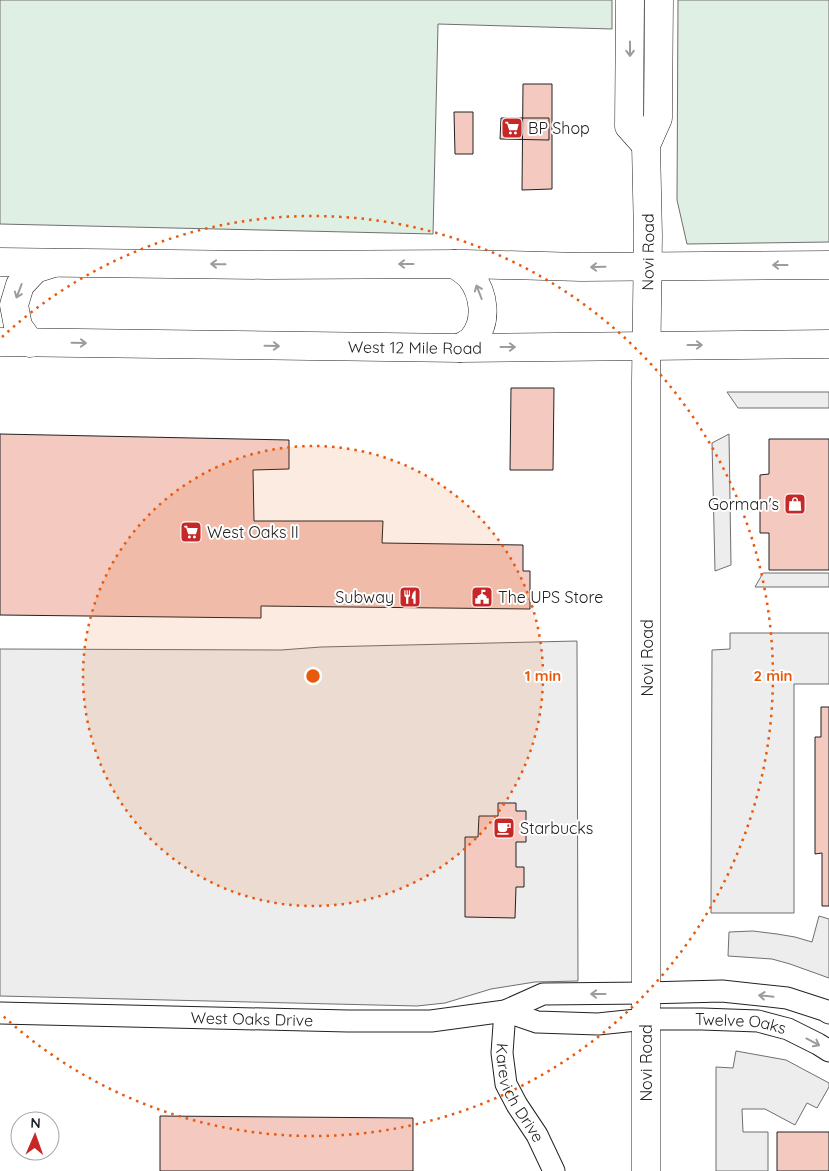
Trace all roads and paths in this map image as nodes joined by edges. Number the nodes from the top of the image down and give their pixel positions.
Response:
1 (630, 0) edge
2 (659, 0) edge
3 (646, 145) junction
4 (0, 262) edge
5 (55, 263) junction
6 (455, 264) junction
7 (829, 265) edge
8 (647, 266) junction
9 (0, 342) edge
10 (30, 343) junction
11 (829, 344) edge
12 (646, 345) junction
13 (460, 348) junction
14 (646, 1006) junction
15 (505, 1011) junction
16 (0, 1013) edge
17 (829, 1013) edge
18 (829, 1051) edge
19 (554, 1171) edge
20 (646, 1171) edge

1 -> 3 main road
2 - 3 main road, Novi Road
3 - 8 main road, Novi Road
4 - 5 main road
6 -> 5 main road
5 -> 10 main road
8 -> 6 main road
13 -> 6 main road
7 -> 8 main road
8 - 12 main road, Novi Road
9 - 10 main road, West 12 Mile Road
10 -> 13 main road, West 12 Mile Road
12 -> 11 main road, West 12 Mile Road
13 -> 12 main road, West 12 Mile Road
12 - 14 main road, Novi Road
14 -> 15 street, West Oaks Drive
14 - 15 street, West Oaks Drive
17 -> 14 street, Twelve Oaks
14 -> 18 street, Twelve Oaks
14 - 20 main road, Novi Road
15 - 16 street, West Oaks Drive
15 - 19 street, Karevich Drive

